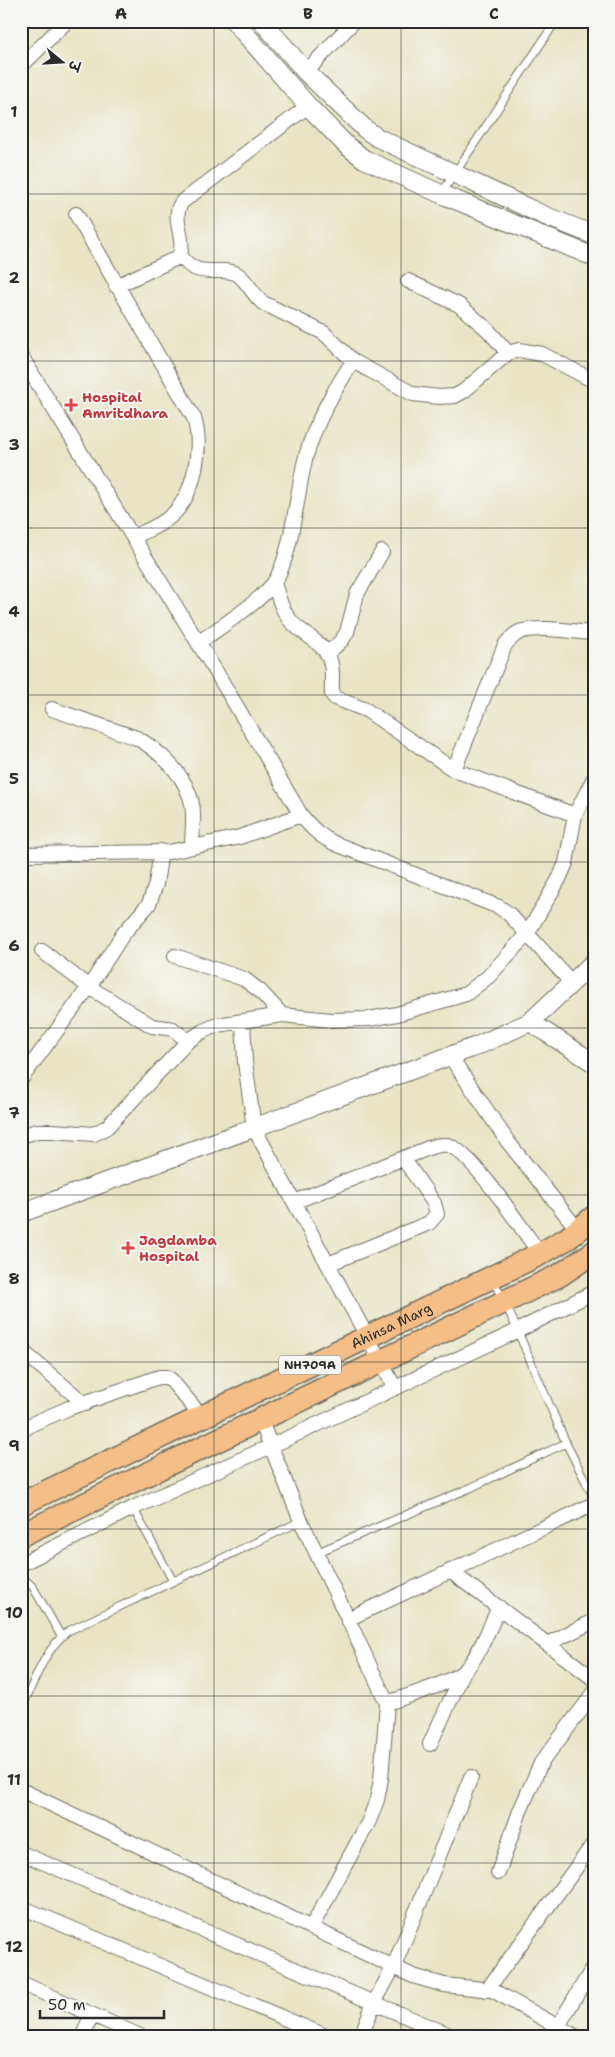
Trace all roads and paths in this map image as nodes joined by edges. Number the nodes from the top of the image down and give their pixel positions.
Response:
1 (67, 21) edge
2 (234, 21) edge
3 (262, 21) edge
4 (354, 21) edge
5 (556, 21) edge
6 (21, 66) edge
7 (306, 72) junction
8 (308, 106) junction
9 (454, 175) junction
10 (441, 194) junction
11 (76, 214) dead end
12 (594, 235) edge
13 (180, 255) junction
14 (594, 257) edge
15 (408, 281) dead end
16 (116, 286) junction
17 (508, 353) junction
18 (21, 356) edge
19 (352, 361) junction
20 (594, 381) edge
21 (133, 537) junction
22 (382, 552) dead end
23 (274, 583) junction
24 (594, 633) edge
25 (198, 643) junction
26 (327, 654) junction
27 (52, 709) dead end
28 (454, 770) junction
29 (594, 778) edge
30 (301, 815) junction
31 (575, 815) junction
32 (192, 848) junction
33 (161, 851) junction
34 (21, 854) edge
35 (527, 934) junction
36 (42, 951) dead end
37 (175, 956) dead end
38 (593, 964) edge
39 (572, 983) junction
40 (89, 987) junction
41 (282, 1015) junction
42 (243, 1021) junction
43 (530, 1022) junction
44 (188, 1041) junction
45 (450, 1056) junction
46 (594, 1063) edge
47 (21, 1079) edge
48 (254, 1128) junction
49 (21, 1136) edge
50 (403, 1158) junction
51 (294, 1202) junction
52 (21, 1213) edge
53 (586, 1223) edge
54 (594, 1252) edge
55 (540, 1254) junction
56 (328, 1264) junction
57 (492, 1277) junction
58 (594, 1292) edge
59 (504, 1302) junction
60 (517, 1331) junction
61 (368, 1338) junction
62 (21, 1350) edge
63 (381, 1362) junction
64 (395, 1388) junction
65 (85, 1404) junction
66 (202, 1417) junction
67 (260, 1419) junction
68 (21, 1431) edge
69 (566, 1443) junction
70 (271, 1446) junction
71 (594, 1498) edge
72 (21, 1504) edge
73 (594, 1504) edge
74 (132, 1508) junction
75 (301, 1522) junction
76 (21, 1535) edge
77 (316, 1553) junction
78 (21, 1564) edge
79 (450, 1571) junction
80 (21, 1576) edge
81 (173, 1581) junction
82 (499, 1607) junction
83 (348, 1619) junction
84 (594, 1621) edge
85 (61, 1636) junction
86 (547, 1644) junction
87 (463, 1673) junction
88 (594, 1679) edge
89 (594, 1693) edge
90 (387, 1703) junction
91 (22, 1705) edge
92 (430, 1744) dead end
93 (471, 1777) dead end
94 (21, 1790) edge
95 (594, 1843) edge
96 (21, 1853) edge
97 (498, 1873) dead end
98 (21, 1907) edge
99 (311, 1928) junction
100 (394, 1966) junction
101 (594, 1966) edge
102 (21, 1983) edge
103 (487, 1990) junction
104 (374, 2003) junction
105 (91, 2015) junction
106 (558, 2026) junction
107 (83, 2036) edge
108 (140, 2036) edge
109 (326, 2036) edge
110 (361, 2036) edge
111 (452, 2036) edge
112 (575, 2036) edge

1 - 6 street
2 - 8 street
3 - 7 street
4 - 7 street
5 - 9 lane
7 - 9 street
8 - 10 street
8 - 13 street
9 - 10 lane
9 - 12 street
10 - 14 street
11 - 16 street
13 - 16 street
13 - 19 street
15 - 17 street
16 - 21 street
17 - 19 street
17 - 20 street
18 - 21 street
19 - 23 street
21 - 25 street
22 - 26 street
23 - 25 street
23 - 26 street
24 - 28 street
25 - 30 street
26 - 28 street
27 - 32 street
28 - 31 street
29 - 31 street
30 - 32 street
30 - 35 street
31 - 35 street
32 - 33 street
33 - 34 street
33 - 40 street
35 - 39 street
35 - 41 street
36 - 40 street
37 - 41 street
38 - 39 street
39 - 43 street
40 - 44 street
40 - 47 street
41 - 42 street
42 - 44 street
42 - 48 street
43 - 45 street
43 - 46 street
44 - 49 street
45 - 48 street
45 - 53 street
48 - 51 street
48 - 52 street
50 - 51 street
50 - 55 street
50 - 56 street
51 - 56 street
53 - 55 highway, Ahinsa Marg / NH709A
54 - 59 highway, Ahinsa Marg / NH709A
55 - 57 highway, Ahinsa Marg / NH709A
56 - 61 street
57 - 59 lane
57 - 61 highway, Ahinsa Marg / NH709A
58 - 60 street
59 - 60 lane
59 - 63 highway, Ahinsa Marg / NH709A
60 - 64 street
60 - 69 lane
61 - 63 street
61 - 66 highway, Ahinsa Marg / NH709A
62 - 65 street
63 - 64 street
63 - 67 highway, Ahinsa Marg / NH709A
64 - 70 street
65 - 66 street
65 - 68 street
66 - 72 highway, Ahinsa Marg / NH709A
67 - 70 street
67 - 76 highway, Ahinsa Marg / NH709A
69 - 71 lane
69 - 77 lane
70 - 74 street
70 - 75 street
73 - 79 street
74 - 78 street
74 - 81 lane
75 - 77 street
75 - 81 lane
77 - 83 street
79 - 82 street
79 - 83 street
80 - 85 lane
81 - 85 lane
82 - 86 street
82 - 87 street
83 - 90 street
84 - 86 street
85 - 91 lane
86 - 88 street
87 - 90 street
87 - 92 street
89 - 97 street
90 - 99 street
93 - 100 street
94 - 99 street
95 - 103 street
96 - 104 street
98 - 109 street
99 - 100 street
100 - 103 street
100 - 104 street
101 - 106 street
102 - 105 street
103 - 106 street
104 - 110 street
104 - 111 street
105 - 107 street
105 - 108 street
106 - 112 street

